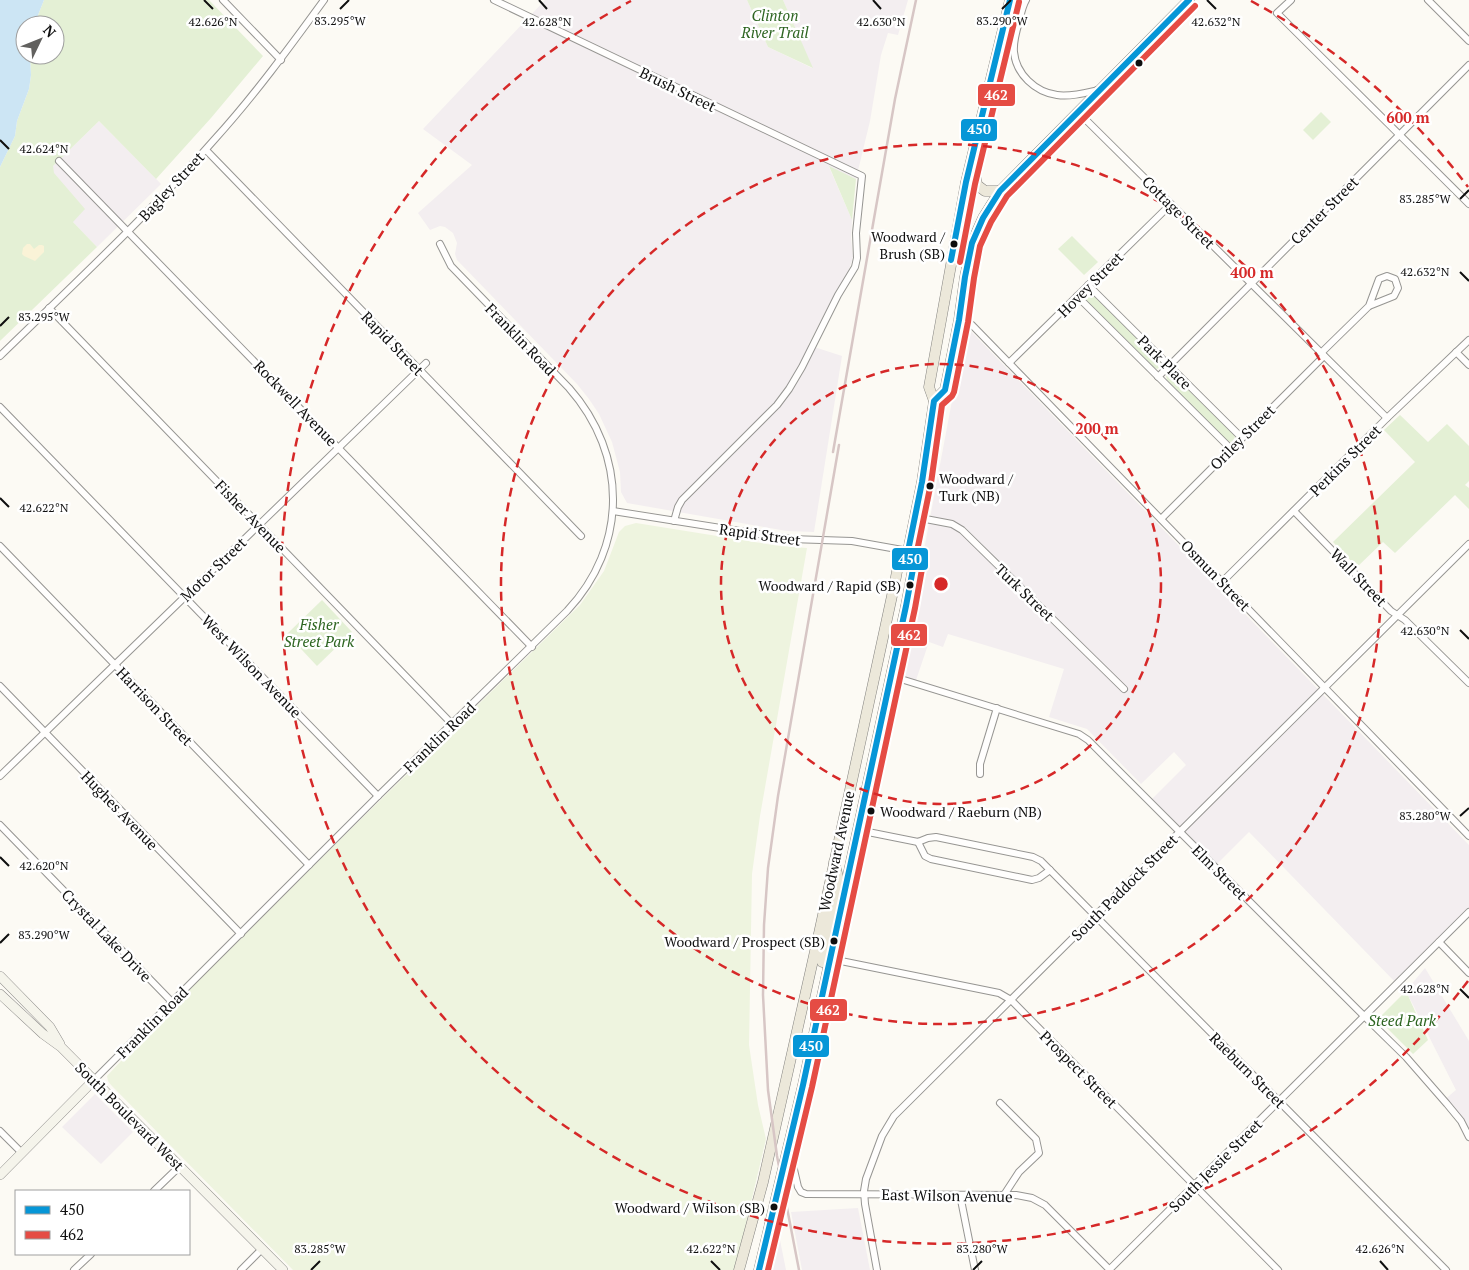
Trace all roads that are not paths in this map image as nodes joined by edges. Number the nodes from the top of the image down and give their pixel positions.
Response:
1 (222, 0) edge
2 (324, 0) edge
3 (494, 0) edge
4 (1010, 0) edge
5 (1026, 0) edge
6 (1189, 0) edge
7 (1290, 0) edge
8 (1428, 0) edge
9 (1469, 41) edge
10 (281, 60) junction
11 (1469, 65) edge
12 (1100, 90) junction
13 (984, 106) junction
14 (1078, 112) junction
15 (1399, 135) junction
16 (206, 150) junction
17 (59, 161) dead end
18 (1000, 191) junction
19 (1171, 204) junction
20 (1469, 204) edge
21 (129, 231) junction
22 (440, 244) dead end
23 (1251, 283) junction
24 (1088, 286) junction
25 (1078, 296) junction
26 (1369, 306) junction
27 (49, 308) junction
28 (959, 320) junction
29 (1469, 340) edge
30 (1456, 352) junction
31 (1323, 354) junction
32 (0, 356) edge
33 (426, 363) dead end
34 (1009, 364) junction
35 (1469, 365) edge
36 (1169, 366) junction
37 (420, 370) junction
38 (1158, 377) junction
39 (934, 402) junction
40 (0, 407) edge
41 (1387, 418) junction
42 (1242, 438) junction
43 (339, 448) junction
44 (1231, 449) junction
45 (613, 510) junction
46 (1294, 510) junction
47 (915, 517) junction
48 (1160, 519) junction
49 (674, 521) junction
50 (259, 524) junction
51 (581, 536) dead end
52 (1469, 544) edge
53 (0, 546) edge
54 (908, 551) junction
55 (1222, 582) junction
56 (184, 597) junction
57 (1398, 615) junction
58 (532, 646) junction
59 (115, 664) junction
60 (891, 676) junction
61 (1469, 683) edge
62 (0, 686) edge
63 (1124, 688) dead end
64 (1325, 688) junction
65 (997, 708) junction
66 (452, 724) junction
67 (45, 732) junction
68 (855, 767) junction
69 (980, 774) dead end
70 (0, 776) edge
71 (378, 796) junction
72 (0, 825) edge
73 (858, 830) junction
74 (1180, 831) junction
75 (1469, 836) edge
76 (918, 842) junction
77 (834, 861) junction
78 (309, 865) junction
79 (1050, 870) junction
80 (1469, 912) edge
81 (1095, 916) junction
82 (241, 934) junction
83 (1439, 942) junction
84 (831, 959) junction
85 (1469, 973) edge
86 (0, 976) edge
87 (0, 994) edge
88 (1011, 1000) junction
89 (172, 1002) junction
90 (1365, 1016) junction
91 (61, 1047) junction
92 (94, 1080) junction
93 (1279, 1102) junction
94 (1000, 1103) dead end
95 (0, 1131) edge
96 (1469, 1137) edge
97 (789, 1148) junction
98 (22, 1153) junction
99 (180, 1166) junction
100 (0, 1175) edge
101 (1194, 1186) junction
102 (155, 1190) edge
103 (864, 1194) junction
104 (960, 1195) junction
105 (1004, 1195) junction
106 (262, 1249) junction
107 (90, 1255) edge
108 (74, 1270) edge
109 (241, 1270) edge
110 (283, 1270) edge
111 (738, 1270) edge
112 (759, 1270) edge
113 (877, 1270) edge
114 (975, 1270) edge
115 (1110, 1270) edge
116 (1278, 1270) edge
117 (1446, 1270) edge

1 - 10 street
2 - 10 street, Bagley Street
3 - 49 street, Brush Street
4 - 13 main road, Woodward Avenue
5 - 12 street
6 - 12 main road, Woodward Avenue
7 - 15 street
8 - 9 street
10 - 16 street, Bagley Street
11 - 15 street, Center Street
12 - 14 main road, Woodward Avenue
13 - 18 main road
13 - 39 main road, Woodward Avenue
14 - 18 main road, Woodward Avenue
14 - 19 street, Cottage Street
15 - 20 street
15 - 23 street, Center Street
16 - 21 street, Bagley Street
16 - 37 street, Rapid Street
17 - 21 street, Rockwell Avenue
18 - 28 main road, Woodward Avenue
19 - 23 street, Cottage Street
19 - 24 street, Hovey Street
21 - 27 street, Bagley Street
21 - 43 street, Rockwell Avenue
22 - 45 street, Franklin Road
23 - 31 street, Cottage Street
23 - 36 street, Center Street
24 - 25 street, Hovey Street
24 - 36 street, Park Place
25 - 34 street, Hovey Street
25 - 38 street, Park Place
26 - 26 street
26 - 31 street, Oriley Street
27 - 32 street, Bagley Street
27 - 50 street, Fisher Avenue
28 - 34 street, Osmun Street
28 - 39 main road, Woodward Avenue
29 - 30 street, Perkins Street
30 - 35 street
30 - 41 street, Perkins Street
31 - 41 street, Cottage Street
31 - 42 street, Oriley Street
33 - 37 street, Motor Street
34 - 48 street, Osmun Street
36 - 38 street, Center Street
36 - 42 street, Park Place
37 - 43 street, Motor Street
37 - 51 street, Rapid Street
38 - 44 street, Park Place
39 - 47 main road, Woodward Avenue
40 - 56 street, West Wilson Avenue
41 - 46 street, Perkins Street
42 - 44 street, Oriley Street
43 - 50 street, Motor Street
43 - 58 street, Rockwell Avenue
44 - 48 street, Oriley Street
45 - 49 street, Rapid Street
45 - 58 street, Franklin Road
46 - 55 street, Perkins Street
46 - 57 street, Wall Street
47 - 54 main road, Woodward Avenue
47 - 63 street, Turk Street
48 - 55 street, Osmun Street
49 - 54 street, Rapid Street
50 - 56 street, Motor Street
50 - 66 street, Fisher Avenue
52 - 57 street, South Paddock Street
53 - 59 street, Harrison Street
54 - 60 main road, Woodward Avenue
54 - 68 main road, Woodward Avenue
55 - 64 street, Osmun Street
56 - 59 street, Motor Street
56 - 71 street, West Wilson Avenue
57 - 61 street, Wall Street
57 - 64 street, South Paddock Street
58 - 66 street, Franklin Road
59 - 67 street, Motor Street
59 - 78 street, Harrison Street
60 - 65 street, Elm Street
60 - 73 main road, Woodward Avenue
62 - 67 street, Hughes Avenue
64 - 74 street, South Paddock Street
64 - 75 street, Osmun Street
65 - 69 street
65 - 74 street, Elm Street
66 - 71 street, Franklin Road
67 - 70 street, Motor Street
67 - 82 street, Hughes Avenue
68 - 73 main road
68 - 77 main road, Woodward Avenue
71 - 78 street, Franklin Road
72 - 89 street, Crystal Lake Drive
73 - 76 street, Raeburn Street
73 - 84 main road, Woodward Avenue
74 - 81 street, South Paddock Street
74 - 90 street, Elm Street
76 - 79 street, Raeburn Street
76 - 79 street
77 - 84 main road
77 - 111 main road, Woodward Avenue
78 - 82 street, Franklin Road
79 - 81 street, Raeburn Street
80 - 83 street, South Jessie Street
81 - 88 street, South Paddock Street
81 - 93 street, Raeburn Street
82 - 89 street, Franklin Road
83 - 85 street
83 - 90 street, South Jessie Street
84 - 88 street, Prospect Street
84 - 97 main road, Woodward Avenue
86 - 91 street, South Boulevard West
87 - 91 street, South Boulevard West
88 - 101 street, Prospect Street
88 - 103 street, South Paddock Street
89 - 92 street, Franklin Road
90 - 93 street, South Jessie Street
90 - 96 street, Elm Street
91 - 92 street, South Boulevard West
92 - 98 street, Franklin Road
92 - 99 street, South Boulevard West
93 - 101 street, South Jessie Street
93 - 117 street, Raeburn Street
94 - 105 street
95 - 98 street
97 - 103 street, East Wilson Avenue
97 - 112 main road, Woodward Avenue
98 - 100 street, Franklin Road
99 - 102 street
99 - 106 street, South Boulevard West
101 - 115 street, South Jessie Street
101 - 116 street, Prospect Street
103 - 104 street, East Wilson Avenue
103 - 113 street, South Paddock Street
104 - 105 street, East Wilson Avenue
104 - 114 street
105 - 115 street, East Wilson Avenue
106 - 109 street
106 - 110 street, South Boulevard West
107 - 108 street

